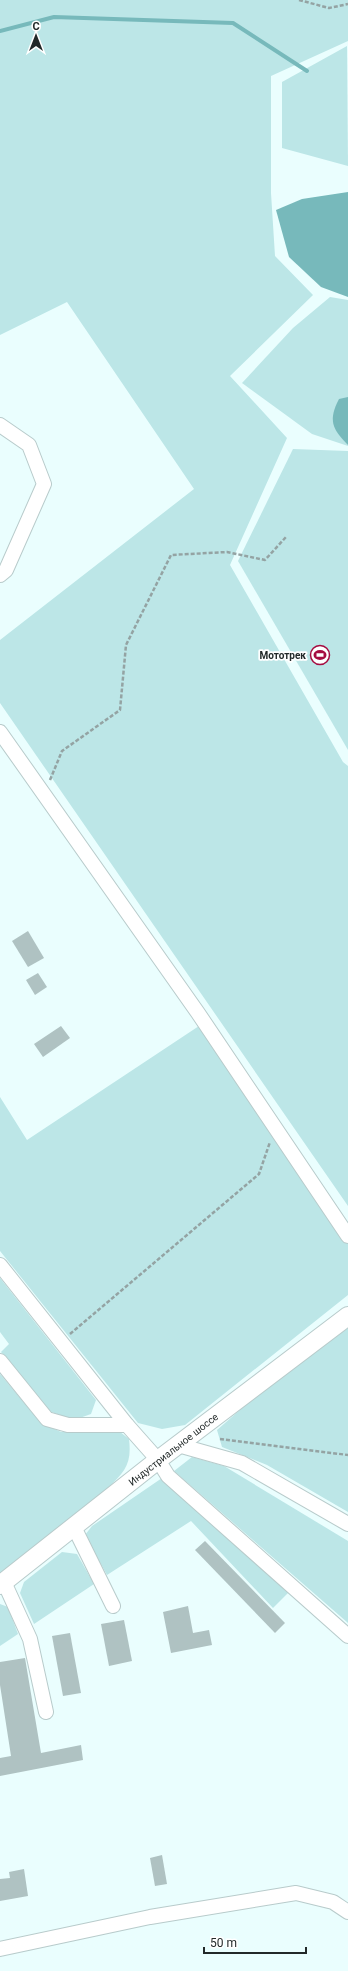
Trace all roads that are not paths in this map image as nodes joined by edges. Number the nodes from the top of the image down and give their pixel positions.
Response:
1 (0, 425) edge
2 (0, 575) edge
3 (0, 732) edge
4 (348, 1236) edge
5 (0, 1265) edge
6 (348, 1316) edge
7 (0, 1361) edge
8 (127, 1425) junction
9 (178, 1445) junction
10 (158, 1460) junction
11 (348, 1524) edge
12 (74, 1526) junction
13 (2, 1584) edge
14 (113, 1606) dead end
15 (348, 1636) edge
16 (46, 1712) dead end
17 (348, 1912) edge
18 (0, 1950) edge

1 - 2 street
3 - 4 street
5 - 8 street
6 - 9 main road, Индустриальное шоссе
7 - 8 street
8 - 10 street
9 - 10 main road, Индустриальное шоссе
9 - 11 street
10 - 12 main road, Индустриальное шоссе
10 - 15 street
12 - 13 main road, Индустриальное шоссе
12 - 14 street
13 - 16 street
17 - 18 street

